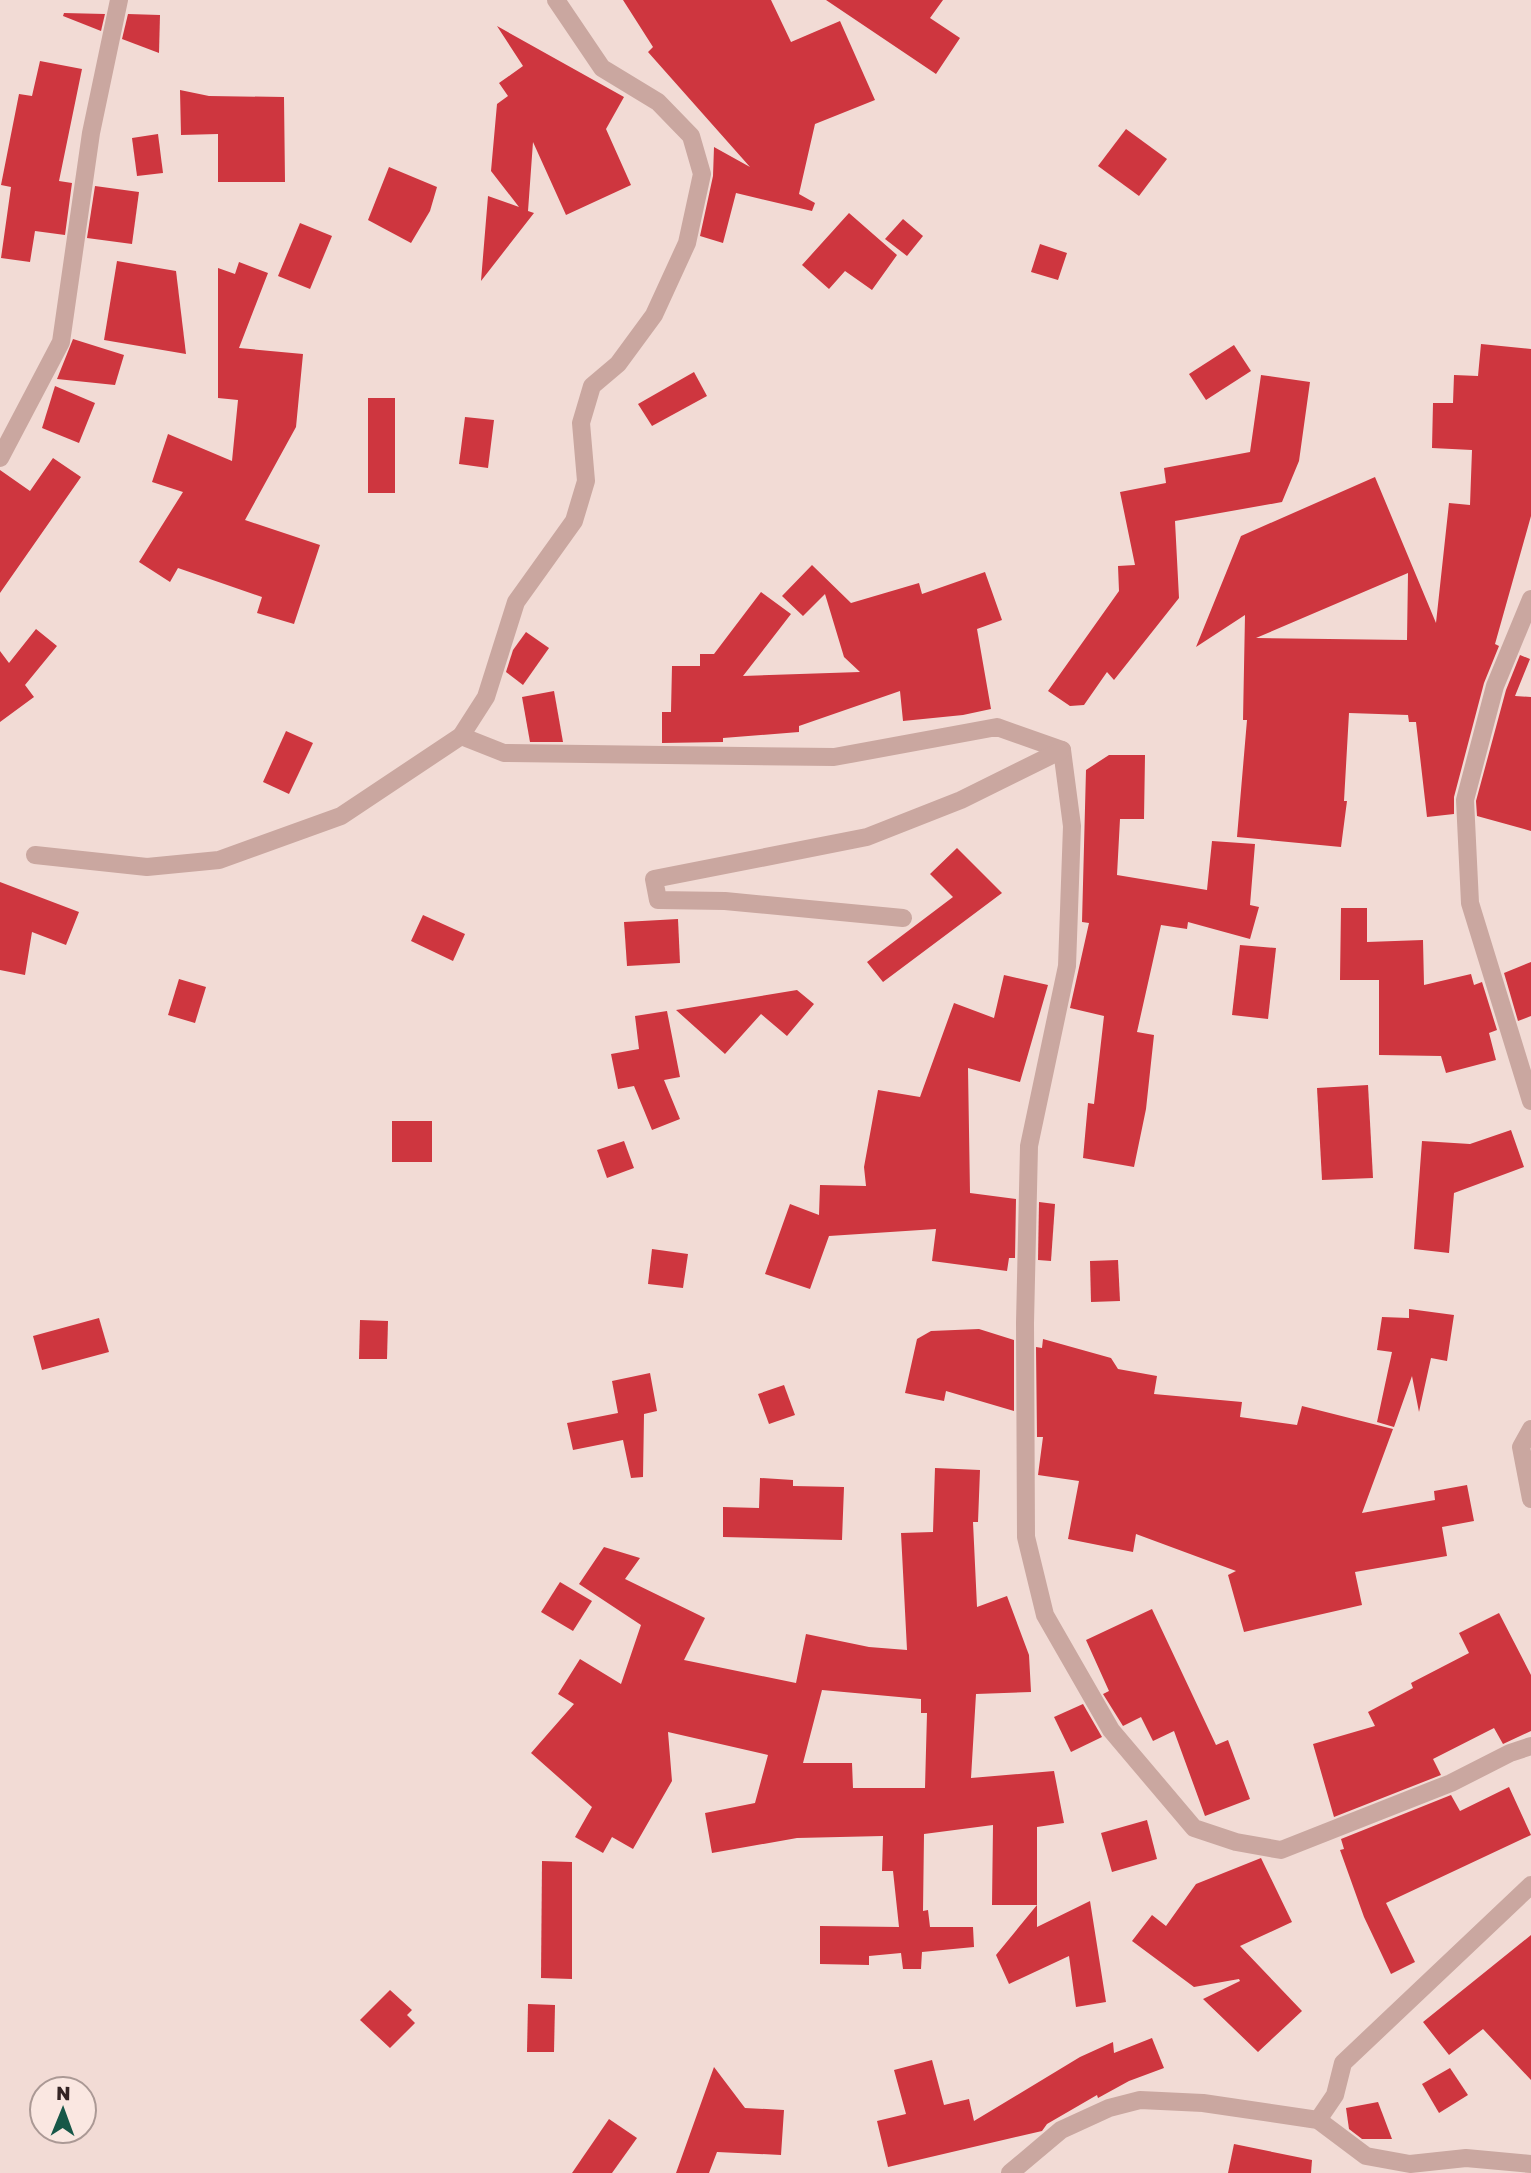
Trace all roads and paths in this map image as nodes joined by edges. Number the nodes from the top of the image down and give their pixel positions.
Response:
1 (119, 0) edge
2 (556, 0) edge
3 (0, 458) edge
4 (1531, 599) edge
5 (461, 736) junction
6 (1062, 750) junction
7 (35, 855) dead end
8 (903, 918) dead end
9 (1531, 1101) edge
10 (1531, 1429) edge
11 (1531, 1499) edge
12 (1531, 1746) edge
13 (1531, 1885) edge
14 (1318, 2120) junction
15 (1531, 2164) edge
16 (1010, 2173) edge

1 - 3 street
2 - 5 street
4 - 9 street
5 - 6 street
5 - 7 street
6 - 8 street
6 - 12 street
10 - 11 street
13 - 14 street
14 - 15 street
14 - 16 street

